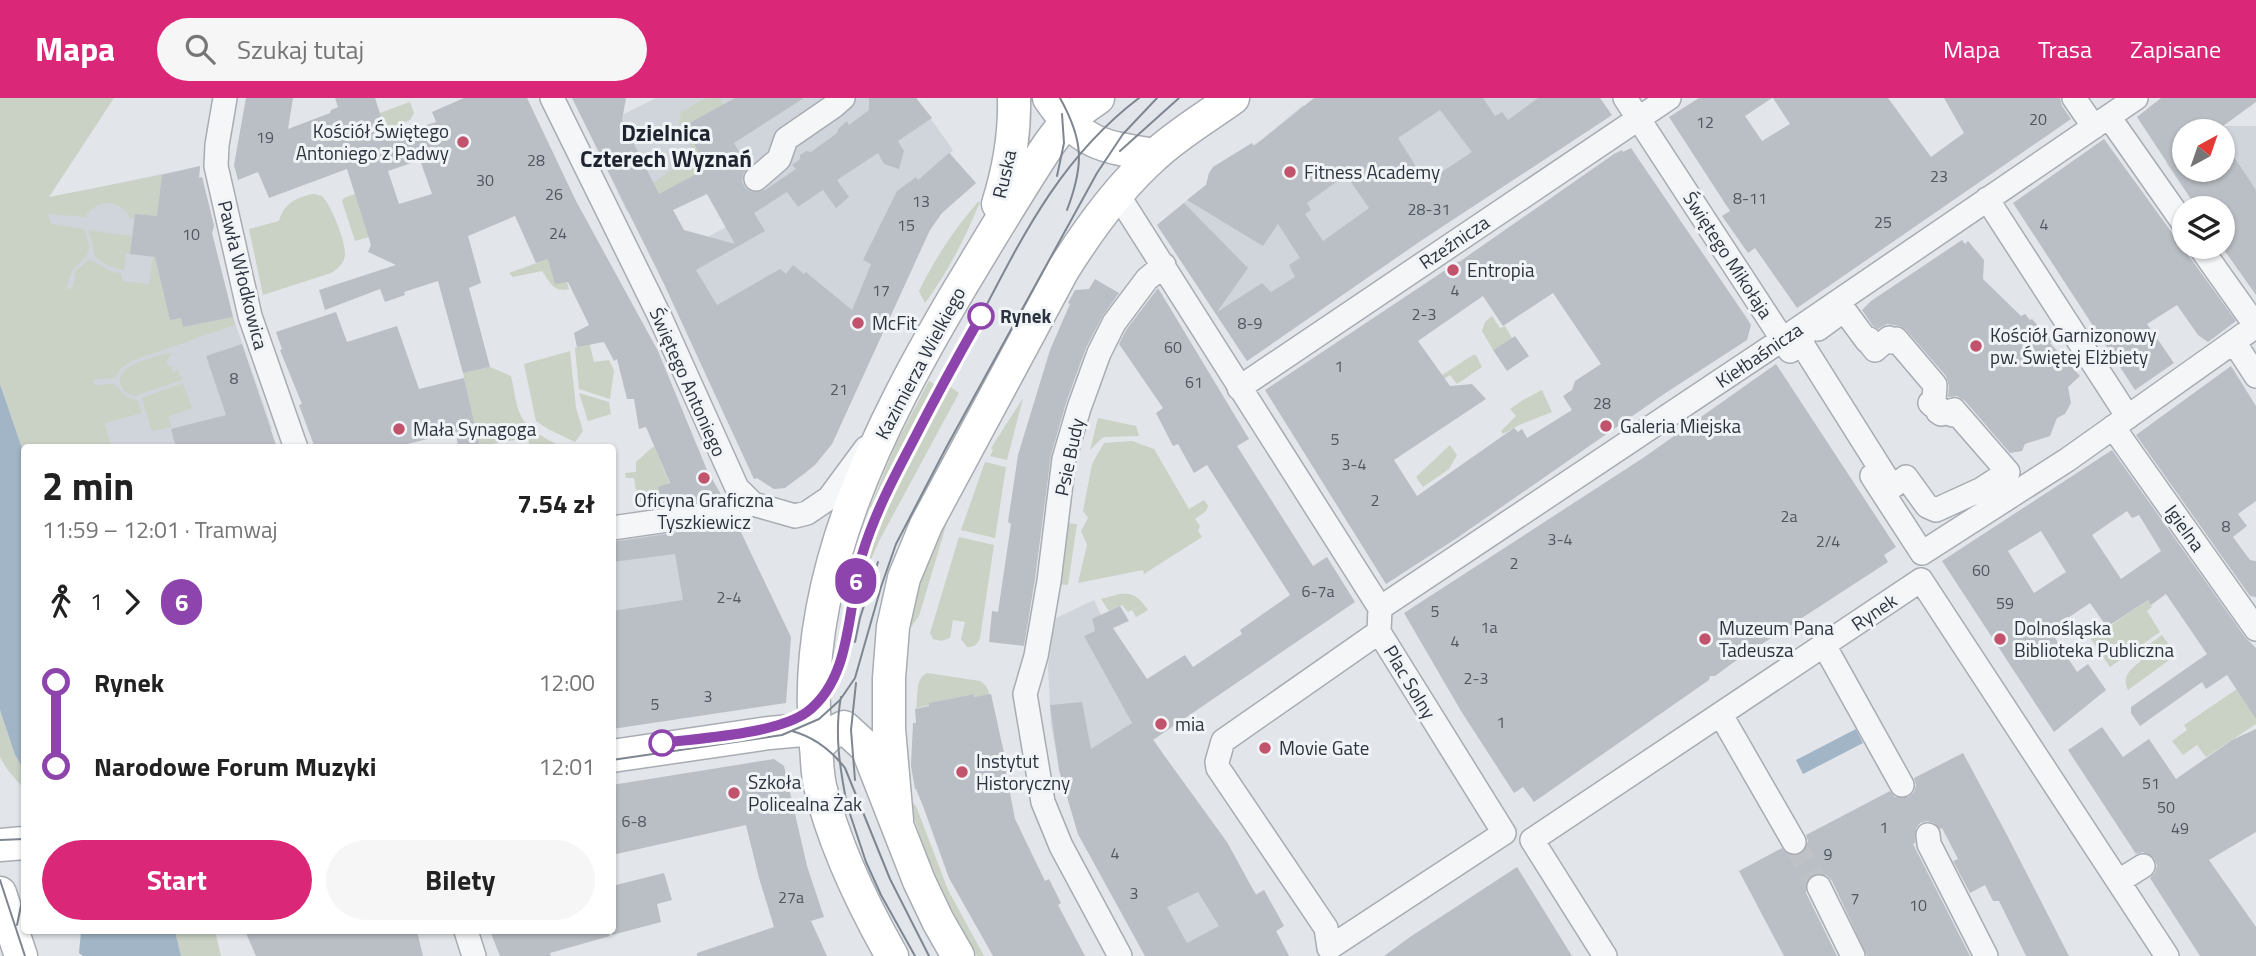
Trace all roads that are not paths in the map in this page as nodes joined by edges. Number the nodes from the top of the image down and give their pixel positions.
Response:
1 (225, 98) edge
2 (552, 98) edge
3 (843, 98) edge
4 (1014, 98) edge
5 (1098, 98) edge
6 (1233, 98) edge
7 (1625, 98) edge
8 (1669, 98) edge
9 (2074, 98) edge
10 (2136, 98) edge
11 (1058, 109) edge
12 (1639, 118) junction
13 (2101, 122) junction
14 (1155, 155) junction
15 (755, 179) dead end
16 (1118, 195) junction
17 (1987, 199) junction
18 (2172, 209) edge
19 (983, 249) junction
20 (2209, 259) edge
21 (1164, 265) junction
22 (1844, 310) joint
23 (2256, 326) edge
24 (1785, 342) junction
25 (2234, 342) junction
26 (2256, 376) edge
27 (1240, 388) junction
28 (885, 423) junction
29 (2116, 425) junction
30 (295, 444) edge
31 (752, 504) junction
32 (616, 527) edge
33 (1922, 553) junction
34 (1921, 580) junction
35 (1380, 608) junction
36 (2253, 617) edge
37 (1379, 632) junction
38 (1824, 645) junction
39 (1721, 715) junction
40 (815, 738) junction
41 (616, 755) edge
42 (1902, 785) dead end
43 (897, 820) junction
44 (1504, 833) junction
45 (1928, 835) dead end
46 (1532, 840) junction
47 (1794, 842) tunnel mouth
48 (21, 843) edge
49 (0, 845) edge
50 (2143, 866) dead end
51 (2119, 881) junction
52 (1819, 887) tunnel mouth
53 (0, 893) edge
54 (467, 934) edge
55 (1328, 952) edge
56 (20, 956) edge
57 (474, 956) edge
58 (892, 956) edge
59 (958, 956) edge
60 (1120, 956) edge
61 (1605, 956) edge
62 (1853, 956) edge
63 (1986, 956) edge
64 (2167, 956) edge

1 - 30 street, Pawła Włodkowica
2 - 31 street, Świętego Antoniego
3 - 15 street
4 - 19 main road, Ruska
5 - 11 main road, Kazimierza Wielkiego
6 - 14 main road
7 - 12 street, Świętego Mikołaja
8 - 12 street, Rzeźnicza
9 - 13 street
10 - 13 street, Kiełbaśnicza
11 - 14 main road
11 - 19 main road, Kazimierza Wielkiego
12 - 24 street, Świętego Mikołaja
12 - 27 street, Rzeźnicza
13 - 17 street, Kiełbaśnicza
13 - 18 street
14 - 16 main road
16 - 21 street
16 - 43 main road
17 - 24 street, Kiełbaśnicza
17 - 29 street, Igielna
19 - 28 main road, Kazimierza Wielkiego
20 - 23 street
21 - 27 street
21 - 60 street, Psie Budy
22 - 22 street
23 - 25 street
24 - 33 street, Świętego Mikołaja
24 - 35 street, Kiełbaśnicza
25 - 26 street
25 - 29 street
27 - 35 street
28 - 31 street
28 - 40 main road, Kazimierza Wielkiego
29 - 33 street
29 - 36 street, Igielna
31 - 32 street
33 - 34 street
34 - 38 street, Rynek
34 - 51 street
35 - 37 street
37 - 44 street, Plac Solny
37 - 55 street, Plac Solny
38 - 39 street, Rynek
38 - 42 street
39 - 46 street, Rynek
39 - 47 street
40 - 41 main road
40 - 43 main road
40 - 58 main road, Kazimierza Wielkiego
43 - 59 main road
44 - 46 street
44 - 55 street, Plac Solny
45 - 63 street
46 - 61 street
48 - 49 main road
50 - 51 street
51 - 64 street
52 - 62 street
53 - 56 main road
54 - 57 street

